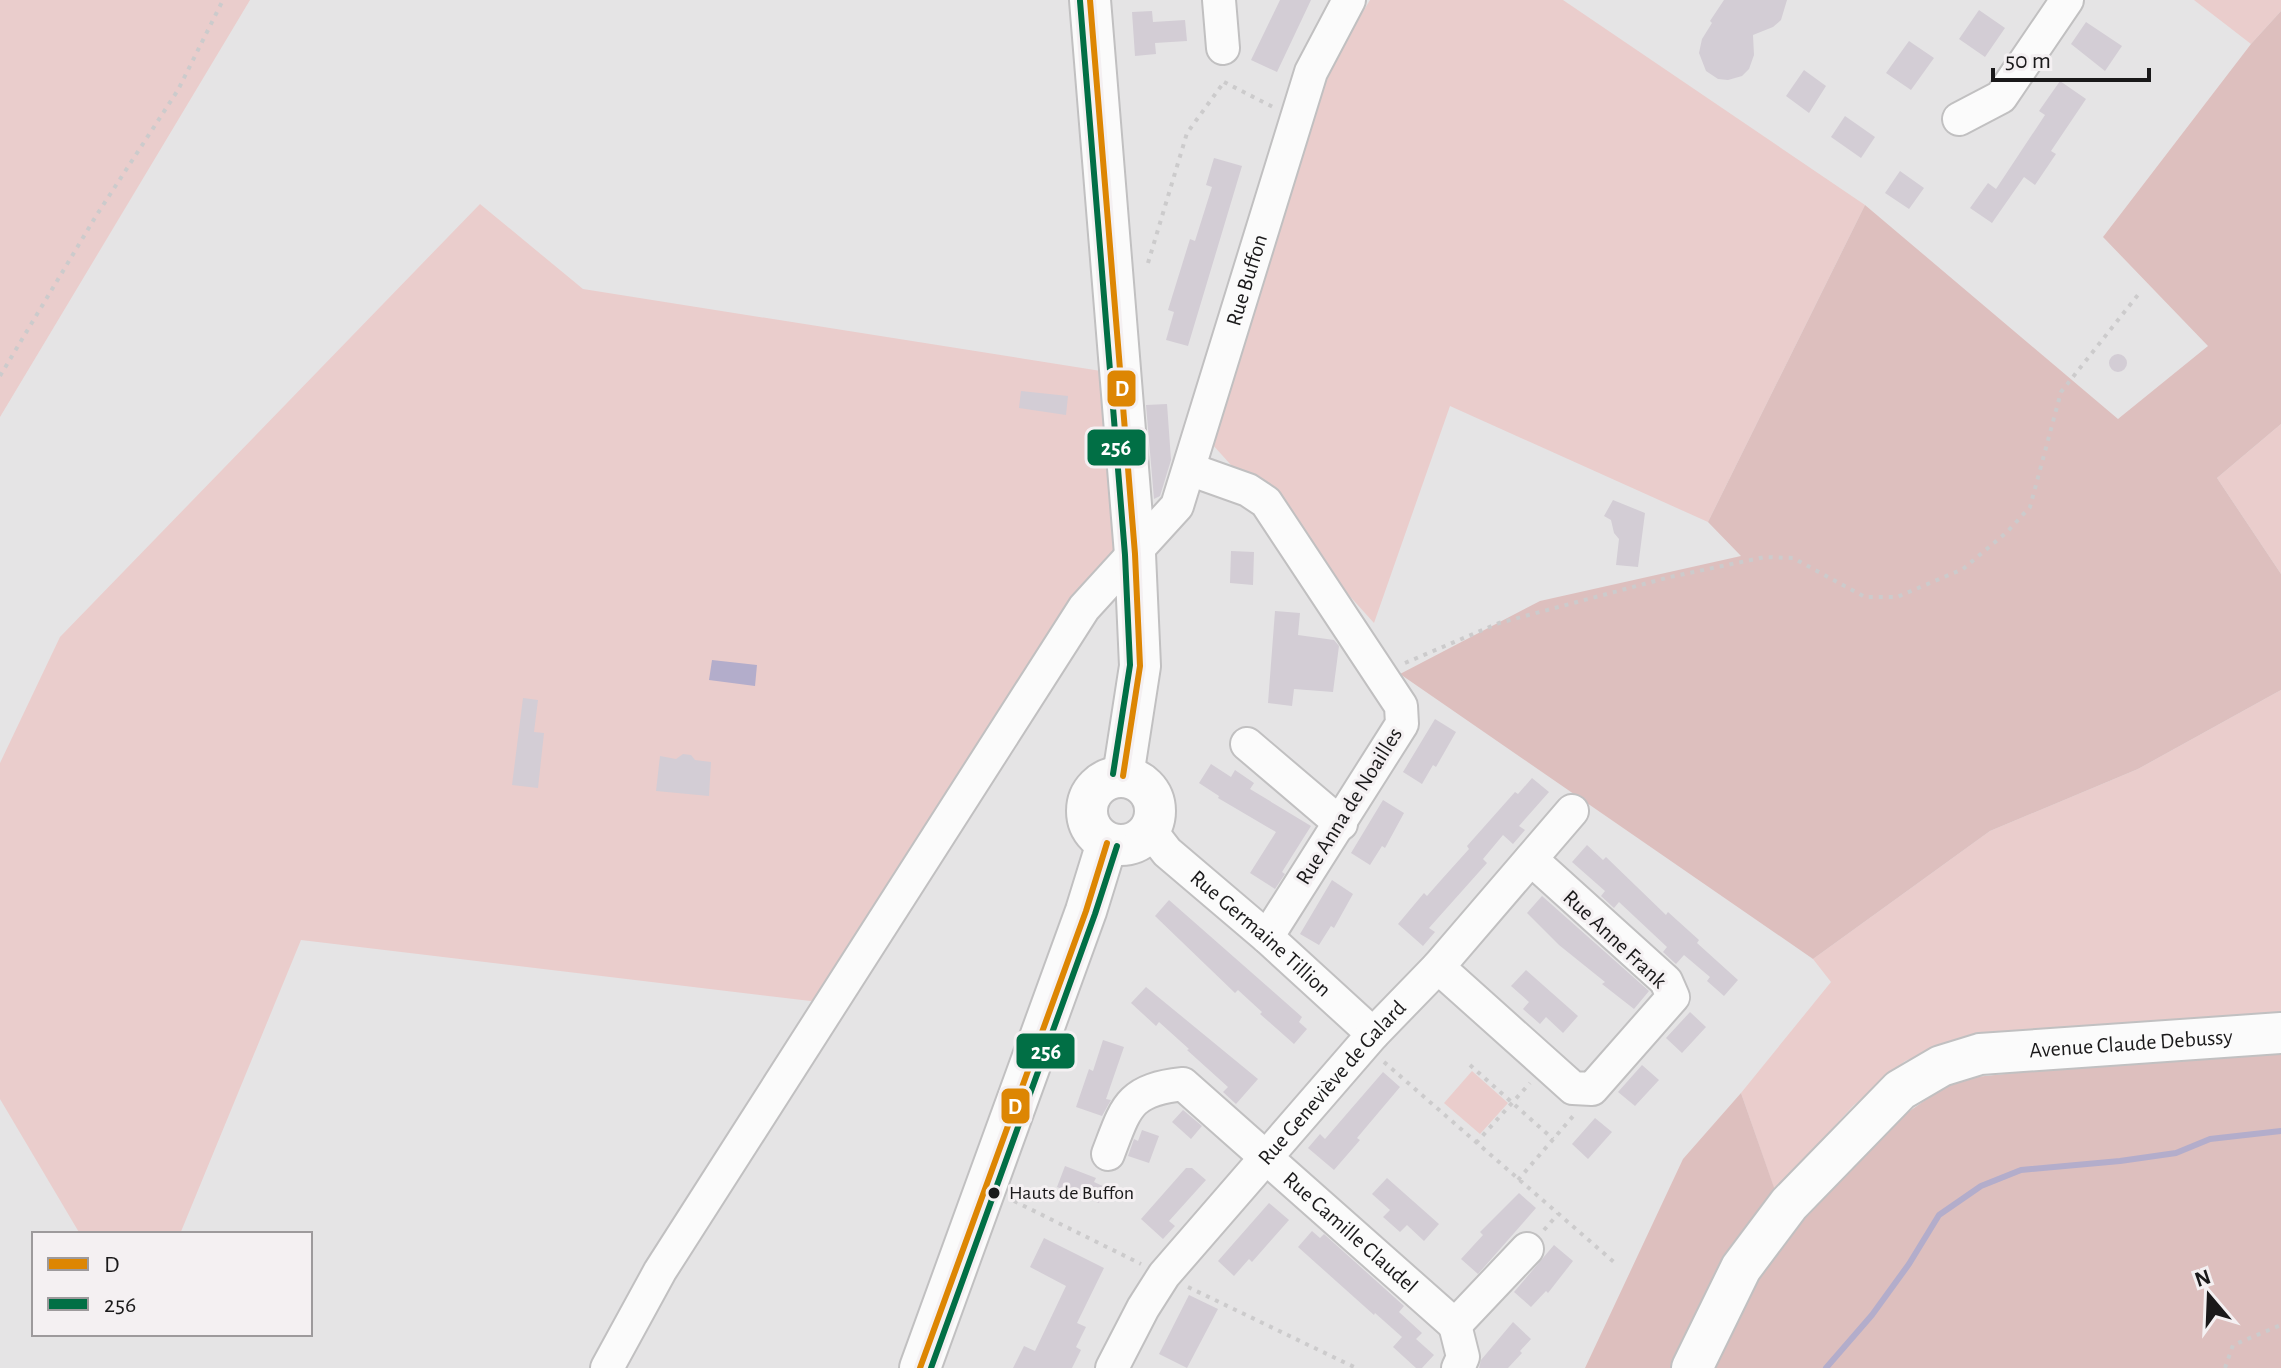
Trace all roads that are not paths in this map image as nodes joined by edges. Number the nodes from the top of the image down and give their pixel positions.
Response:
1 (1090, 0) edge
2 (1219, 0) edge
3 (1349, 0) edge
4 (2067, 0) edge
5 (1223, 48) road end
6 (1959, 119) dead end
7 (1189, 469) junction
8 (1135, 554) junction
9 (1247, 744) dead end
10 (1123, 776) junction
11 (1572, 811) dead end
12 (1341, 824) junction
13 (1150, 830) junction
14 (1107, 843) junction
15 (1531, 859) junction
16 (1267, 937) junction
17 (1438, 967) junction
18 (2281, 1033) edge
19 (1369, 1039) junction
20 (1108, 1154) dead end
21 (1266, 1156) junction
22 (1527, 1249) dead end
23 (1455, 1325) junction
24 (607, 1368) edge
25 (920, 1368) edge
26 (1112, 1368) edge
27 (1458, 1368) edge
28 (1692, 1368) edge

1 - 8 main road
2 - 5 street
3 - 7 street, Rue Buffon
4 - 6 street
7 - 8 street, Rue Buffon
7 - 12 street, Rue Anna de Noailles
8 - 10 main road
8 - 24 street, Rue Buffon
9 - 12 street
10 - 13 main road
10 - 14 main road
11 - 15 street, Rue Geneviève de Galard
12 - 16 street, Rue Anna de Noailles
13 - 14 main road
13 - 16 street, Rue Germaine Tillion
14 - 25 main road
15 - 17 street, Rue Geneviève de Galard
15 - 17 street, Rue Anne Frank
16 - 19 street, Rue Germaine Tillion
17 - 19 street, Rue Geneviève de Galard
18 - 28 main road, Avenue Claude Debussy
19 - 21 street, Rue Geneviève de Galard
20 - 21 street, Rue Camille Claudel
21 - 23 street, Rue Camille Claudel
21 - 26 street, Rue Geneviève de Galard
22 - 23 street
23 - 27 street

